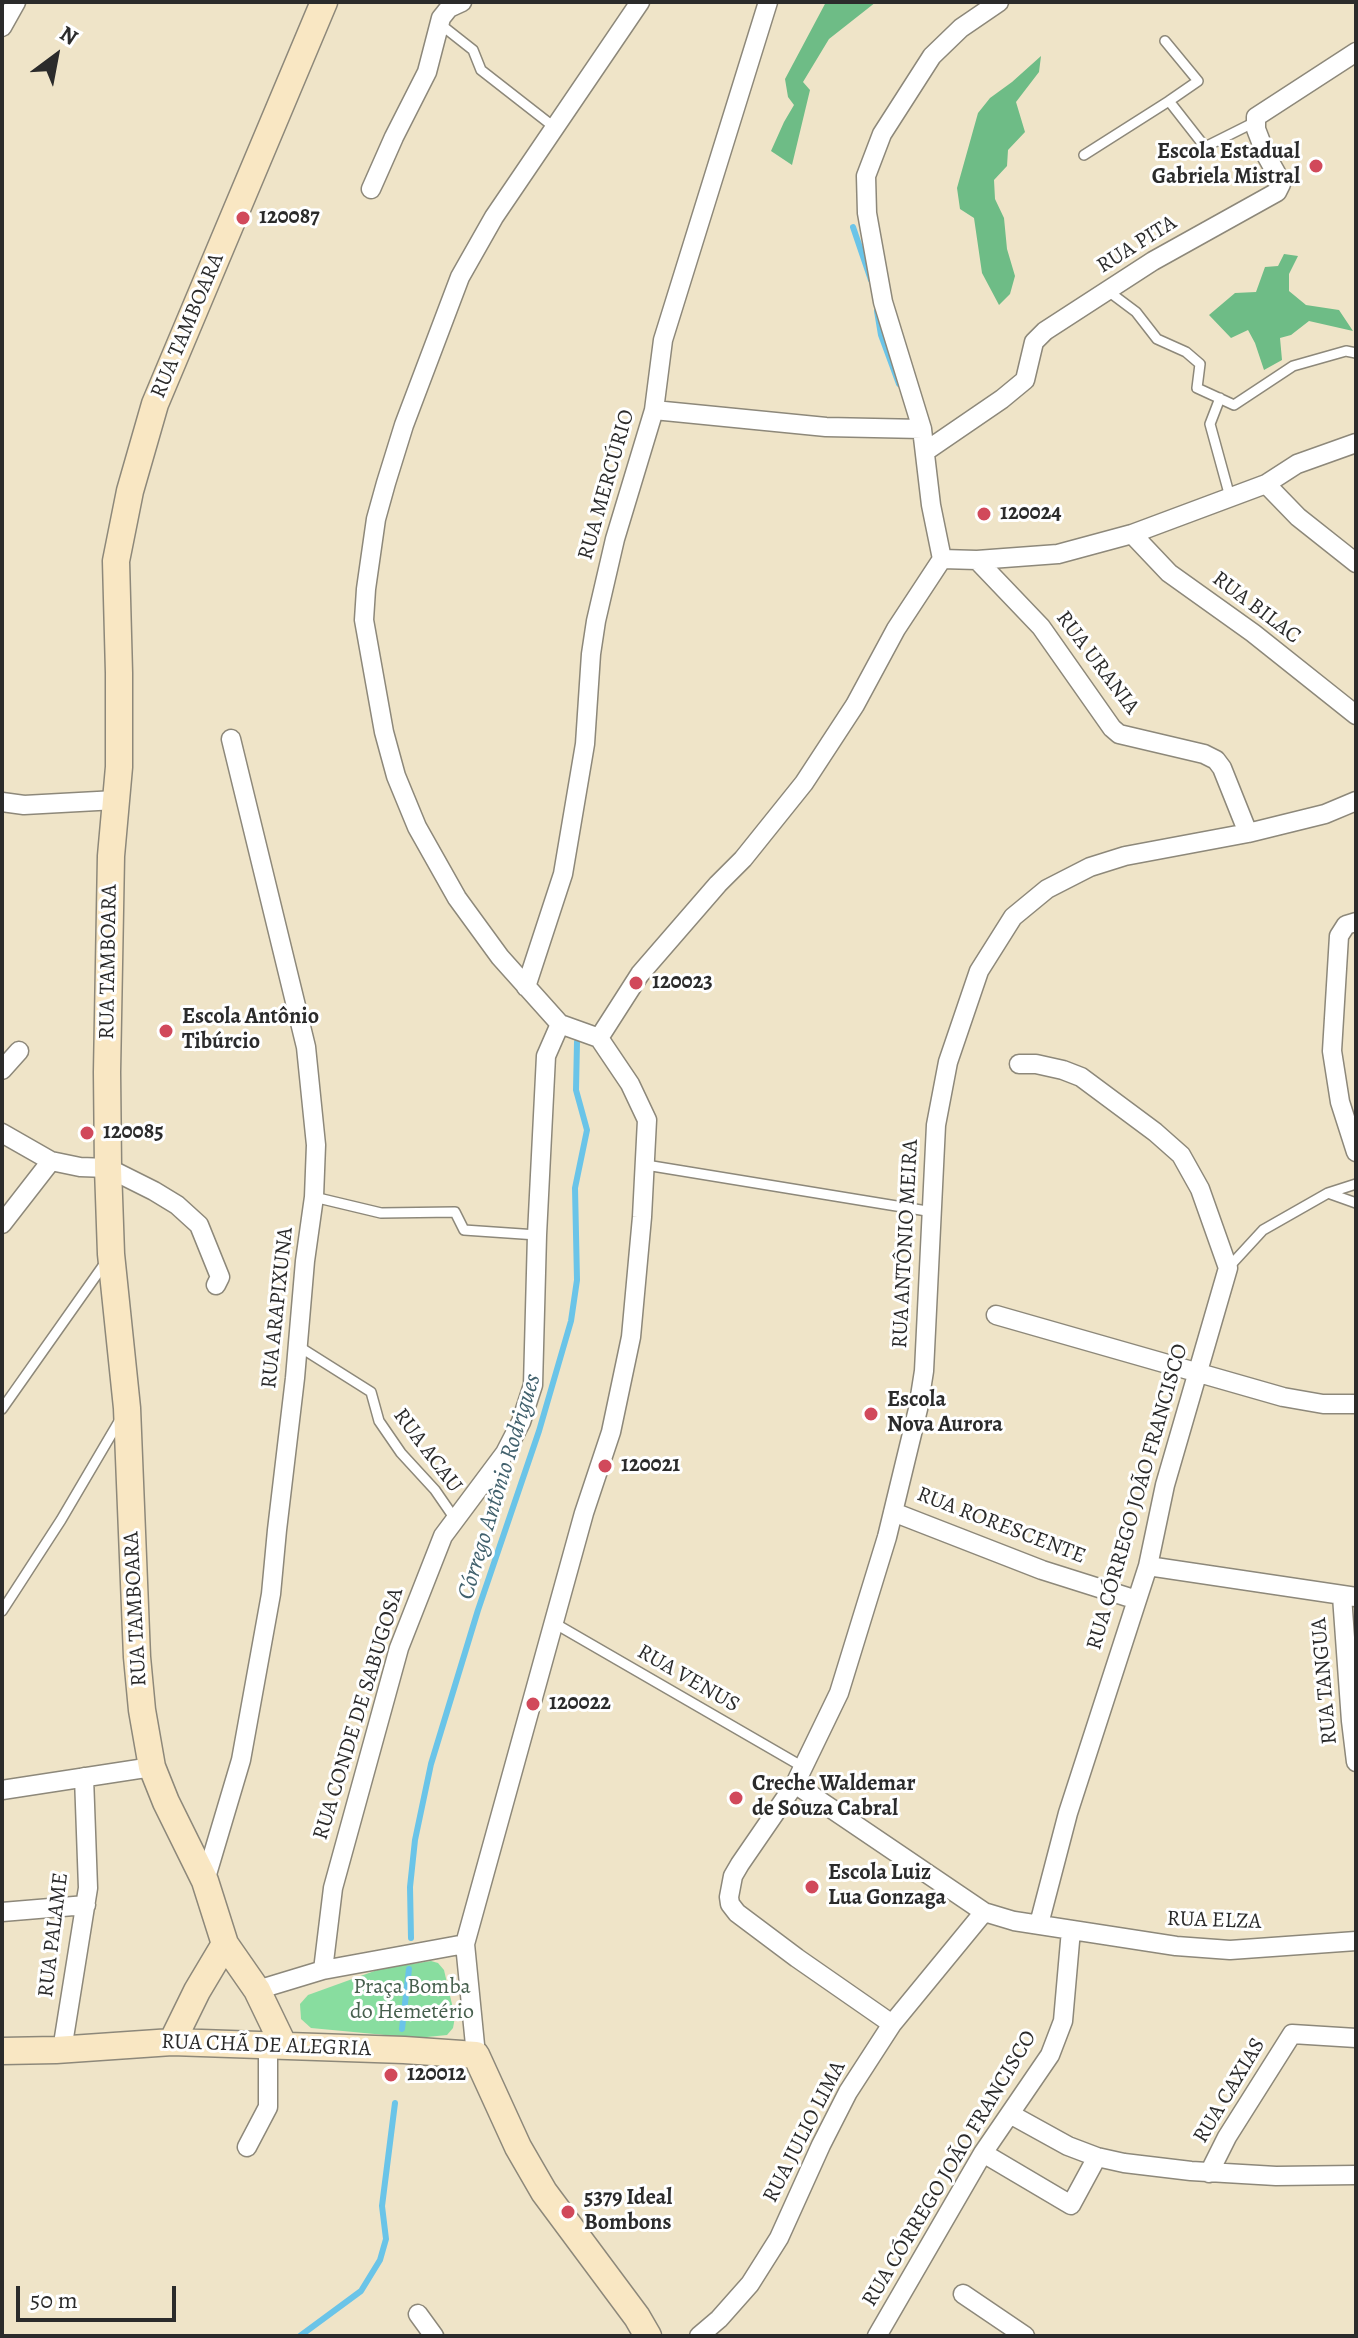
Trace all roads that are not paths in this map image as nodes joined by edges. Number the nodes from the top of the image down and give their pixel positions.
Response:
1 (16, 2) edge
2 (324, 2) edge
3 (462, 2) edge
4 (640, 2) edge
5 (768, 2) edge
6 (999, 2) edge
7 (439, 23) junction
8 (2, 27) edge
9 (1165, 41) dead end
10 (1356, 52) edge
11 (1169, 101) junction
12 (1255, 122) junction
13 (554, 127) junction
14 (1084, 155) dead end
15 (371, 189) dead end
16 (1108, 291) junction
17 (1356, 353) edge
18 (1220, 398) junction
19 (654, 410) junction
20 (922, 429) junction
21 (1356, 443) edge
22 (926, 451) junction
23 (1266, 484) junction
24 (1230, 497) junction
25 (1132, 534) junction
26 (942, 559) junction
27 (977, 560) junction
28 (1356, 563) edge
29 (1356, 715) edge
30 (231, 739) dead end
31 (116, 800) junction
32 (1356, 801) edge
33 (2, 802) edge
34 (1248, 833) junction
35 (1356, 922) edge
36 (526, 987) junction
37 (560, 1024) junction
38 (599, 1038) junction
39 (19, 1051) dead end
40 (1019, 1064) dead end
41 (2, 1070) edge
42 (2, 1133) edge
43 (1356, 1152) edge
44 (51, 1161) junction
45 (646, 1165) junction
46 (108, 1168) junction
47 (1356, 1184) edge
48 (1328, 1193) junction
49 (314, 1197) junction
50 (1356, 1203) edge
51 (933, 1212) junction
52 (2, 1224) edge
53 (537, 1235) junction
54 (111, 1254) junction
55 (1228, 1268) junction
56 (216, 1285) dead end
57 (996, 1315) dead end
58 (298, 1346) junction
59 (1197, 1372) junction
60 (1356, 1404) edge
61 (127, 1408) junction
62 (2, 1409) edge
63 (893, 1512) junction
64 (456, 1520) junction
65 (1148, 1566) junction
66 (1349, 1596) edge
67 (1137, 1600) junction
68 (2, 1611) edge
69 (554, 1623) junction
70 (1356, 1762) edge
71 (152, 1767) junction
72 (803, 1767) junction
73 (84, 1777) junction
74 (795, 1784) junction
75 (2, 1790) edge
76 (205, 1881) junction
77 (86, 1905) junction
78 (2, 1912) edge
79 (984, 1912) junction
80 (1039, 1924) junction
81 (1071, 1930) junction
82 (1356, 1941) edge
83 (225, 1944) junction
84 (465, 1944) junction
85 (323, 1970) junction
86 (257, 1990) junction
87 (892, 2024) junction
88 (1356, 2038) edge
89 (172, 2042) junction
90 (276, 2046) junction
91 (62, 2050) junction
92 (2, 2051) edge
93 (476, 2055) junction
94 (1010, 2114) junction
95 (247, 2147) dead end
96 (983, 2153) junction
97 (1097, 2157) junction
98 (1209, 2173) junction
99 (1356, 2175) edge
100 (963, 2294) dead end
101 (418, 2314) dead end
102 (434, 2336) edge
103 (648, 2336) edge
104 (699, 2336) edge
105 (877, 2336) edge
106 (1025, 2336) edge

1 - 8 street
2 - 31 street, RUA TAMBOARA
3 - 7 street
4 - 13 street
5 - 19 street, RUA MERCÚRIO
6 - 20 street
7 - 13 lane
7 - 15 street
9 - 11 lane
10 - 12 street
11 - 12 lane
11 - 14 lane
12 - 16 street, RUA PITA
13 - 36 street
16 - 18 lane
16 - 22 street, RUA PITA
17 - 18 lane
18 - 24 lane
19 - 20 street
19 - 36 street, RUA MERCÚRIO
20 - 22 street
21 - 23 street
22 - 26 street
23 - 24 street
23 - 28 street
24 - 25 street
25 - 27 street
25 - 29 street, RUA BILAC
26 - 27 street
26 - 38 street
27 - 34 street, RUA URANIA
30 - 49 street, RUA ARAPIXUNA
31 - 33 street
31 - 46 street, RUA TAMBOARA
32 - 34 street, RUA ANTÔNIO MEIRA
34 - 51 street, RUA ANTÔNIO MEIRA
35 - 43 street
36 - 37 street
37 - 38 street
37 - 53 street, RUA CONDE DE SABUGOSA
38 - 45 street
39 - 41 street
40 - 55 street
42 - 44 street
44 - 46 street
44 - 52 street
45 - 51 lane
45 - 69 street
46 - 54 street, RUA TAMBOARA
46 - 56 street
47 - 48 lane, RUA CÓRREGO JOÃO FRANCISCO
48 - 50 lane
48 - 55 lane, RUA CÓRREGO JOÃO FRANCISCO
49 - 53 lane
49 - 58 street, RUA ARAPIXUNA
51 - 63 street, RUA ANTÔNIO MEIRA
53 - 64 street, RUA CONDE DE SABUGOSA
54 - 61 street, RUA TAMBOARA
54 - 62 lane
55 - 59 street, RUA CÓRREGO JOÃO FRANCISCO
57 - 59 street
58 - 64 lane, RUA ACAU
58 - 76 street, RUA ARAPIXUNA
59 - 60 street
59 - 65 street, RUA CÓRREGO JOÃO FRANCISCO
61 - 68 lane
61 - 71 street, RUA TAMBOARA
63 - 67 street, RUA RORESCENTE
63 - 72 street, RUA ANTÔNIO MEIRA
64 - 85 street, RUA CONDE DE SABUGOSA
65 - 66 street
65 - 67 street, RUA CÓRREGO JOÃO FRANCISCO
66 - 70 street, RUA TANGUA
67 - 80 street, RUA CÓRREGO JOÃO FRANCISCO
69 - 72 lane, RUA VENUS
69 - 84 street
71 - 73 street
71 - 76 street, RUA TAMBOARA
72 - 74 street, RUA ANTÔNIO MEIRA
73 - 75 street
73 - 77 street, RUA PALAME
74 - 79 street, RUA ELZA
74 - 87 street, RUA ANTÔNIO MEIRA
76 - 83 street, RUA TAMBOARA
77 - 78 street
77 - 91 street, RUA PALAME
79 - 80 street, RUA ELZA
79 - 87 street, RUA JULIO LIMA
80 - 81 street, RUA ELZA
81 - 82 street, RUA ELZA
81 - 94 street, RUA CÓRREGO JOÃO FRANCISCO
83 - 86 street, RUA TAMBOARA
83 - 89 street
84 - 85 street
84 - 93 street
85 - 86 street
86 - 90 street, RUA TAMBOARA
87 - 104 street, RUA JULIO LIMA
88 - 98 street, RUA CAXIAS
89 - 90 street, RUA CHÃ DE ALEGRIA
89 - 91 street, RUA CHÃ DE ALEGRIA
90 - 93 street, RUA CHÃ DE ALEGRIA
90 - 95 street
91 - 92 street, RUA CHÃ DE ALEGRIA
93 - 103 street
94 - 96 street, RUA CÓRREGO JOÃO FRANCISCO
94 - 97 street
96 - 97 street
96 - 105 street, RUA CÓRREGO JOÃO FRANCISCO
97 - 98 street
98 - 99 street
100 - 106 street
101 - 102 street

